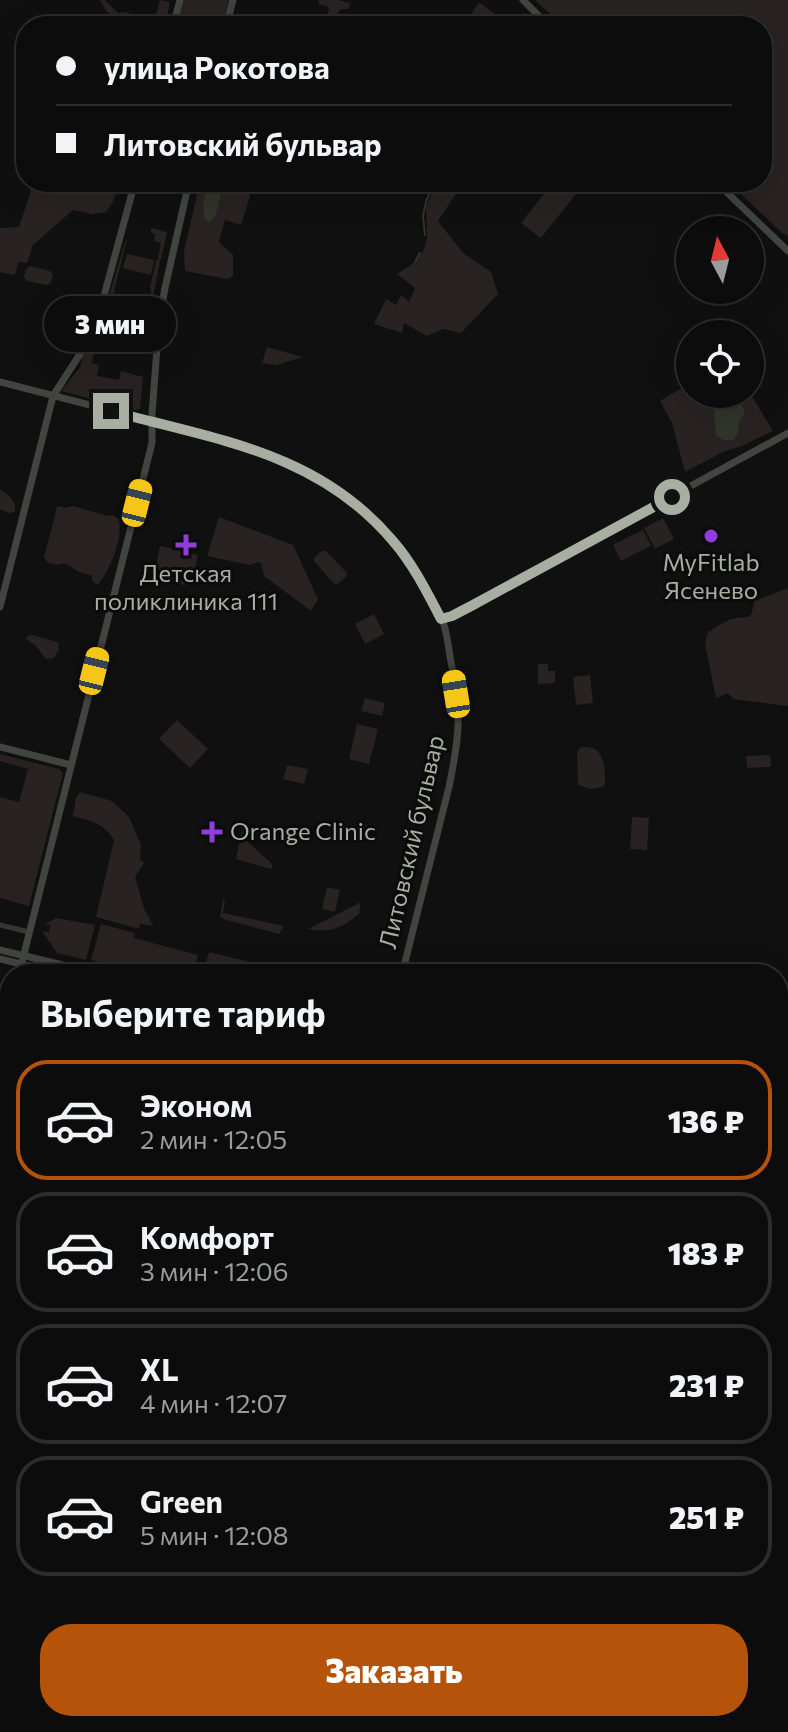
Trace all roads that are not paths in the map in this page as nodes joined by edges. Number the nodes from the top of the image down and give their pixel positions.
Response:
1 (523, 0) edge
2 (539, 16) edge
3 (132, 192) edge
4 (187, 192) edge
5 (726, 192) edge
6 (788, 251) edge
7 (0, 382) edge
8 (53, 396) junction
9 (152, 422) junction
10 (788, 433) edge
11 (0, 607) edge
12 (441, 619) junction
13 (0, 747) edge
14 (71, 765) junction
15 (0, 925) edge
16 (29, 932) junction
17 (0, 950) edge
18 (0, 959) edge
19 (22, 960) junction
20 (21, 964) edge
21 (33, 964) edge
22 (44, 964) edge
23 (405, 964) edge

1 - 2 main road
3 - 8 main road
4 - 9 main road
5 - 6 main road
7 - 8 main road, Литовский бульвар
8 - 9 main road, Литовский бульвар
8 - 11 main road
9 - 12 main road, Литовский бульвар
9 - 14 main road
10 - 12 main road
12 - 23 main road, Литовский бульвар
13 - 14 main road
14 - 16 main road
15 - 16 street
16 - 19 main road
17 - 19 main road
18 - 19 main road
19 - 20 main road
19 - 21 main road
19 - 22 main road

